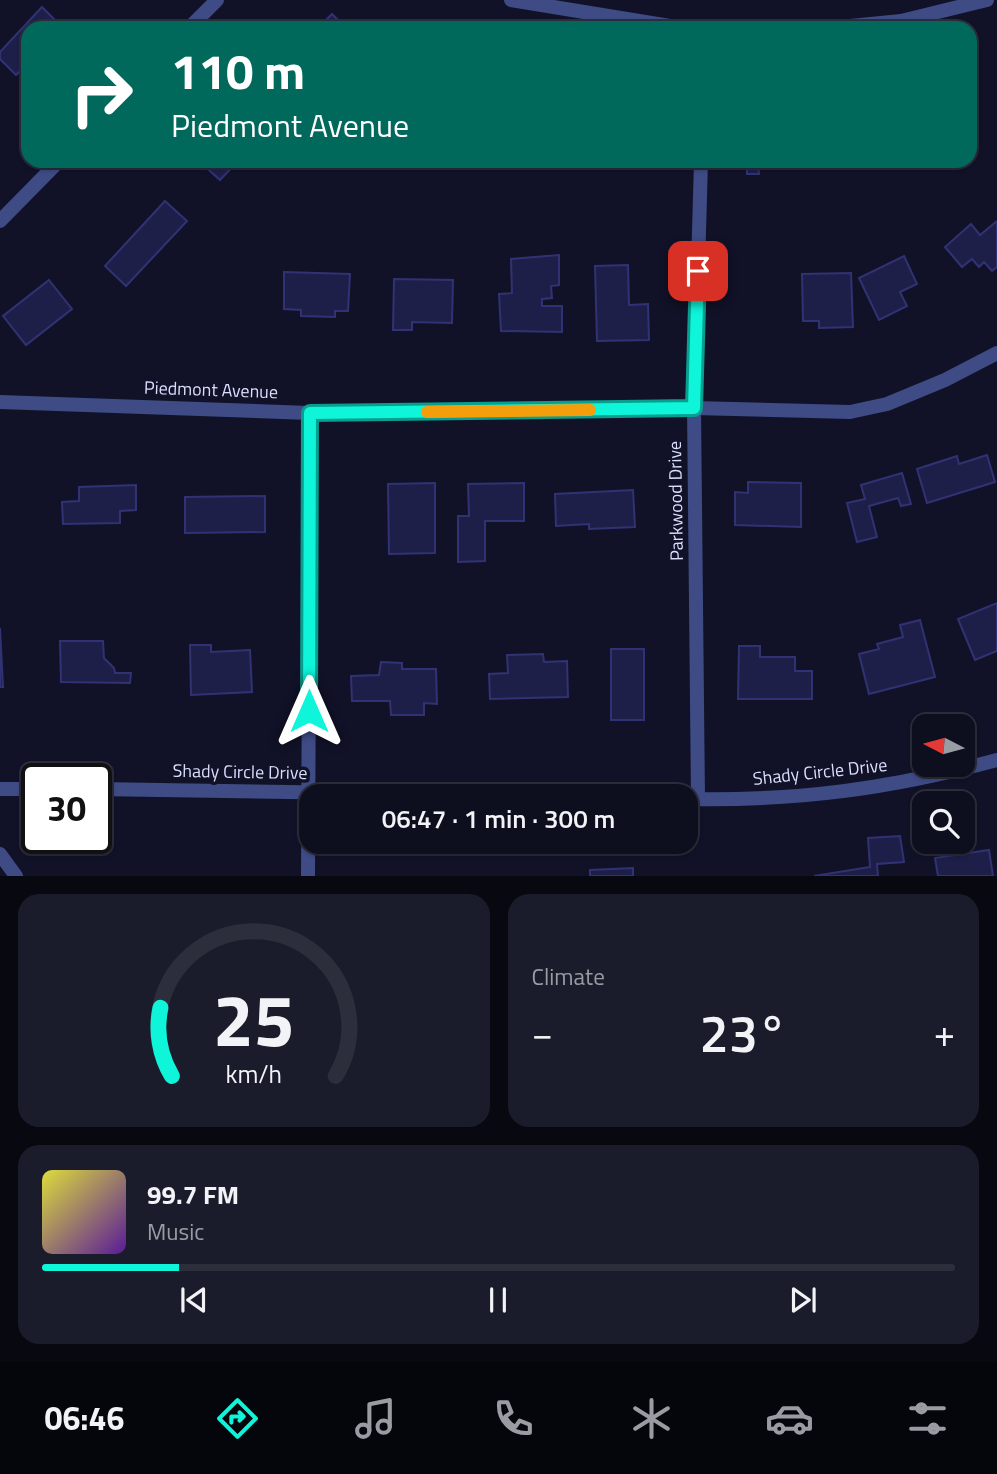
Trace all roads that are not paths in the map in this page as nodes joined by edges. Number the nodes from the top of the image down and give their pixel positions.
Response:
1 (217, 0) edge
2 (511, 0) edge
3 (987, 0) edge
4 (196, 21) edge
5 (639, 21) edge
6 (901, 21) edge
7 (52, 168) edge
8 (701, 168) edge
9 (0, 221) edge
10 (997, 353) edge
11 (0, 402) edge
12 (694, 408) junction
13 (310, 413) junction
14 (997, 760) edge
15 (309, 784) edge
16 (692, 784) edge
17 (0, 789) edge
18 (21, 789) edge
19 (112, 789) edge
20 (299, 792) edge
21 (698, 799) edge
22 (0, 854) edge
23 (308, 854) edge
24 (16, 876) edge
25 (308, 876) edge

1 - 4 street
2 - 5 street
3 - 6 street
7 - 9 street
8 - 12 street, Parkwood Drive
10 - 12 street, Piedmont Avenue
11 - 13 street, Piedmont Avenue
12 - 13 street, Piedmont Avenue
12 - 16 street, Parkwood Drive
13 - 15 street
14 - 21 street, Shady Circle Drive
17 - 18 street
19 - 20 street, Shady Circle Drive
22 - 24 street
23 - 25 street

